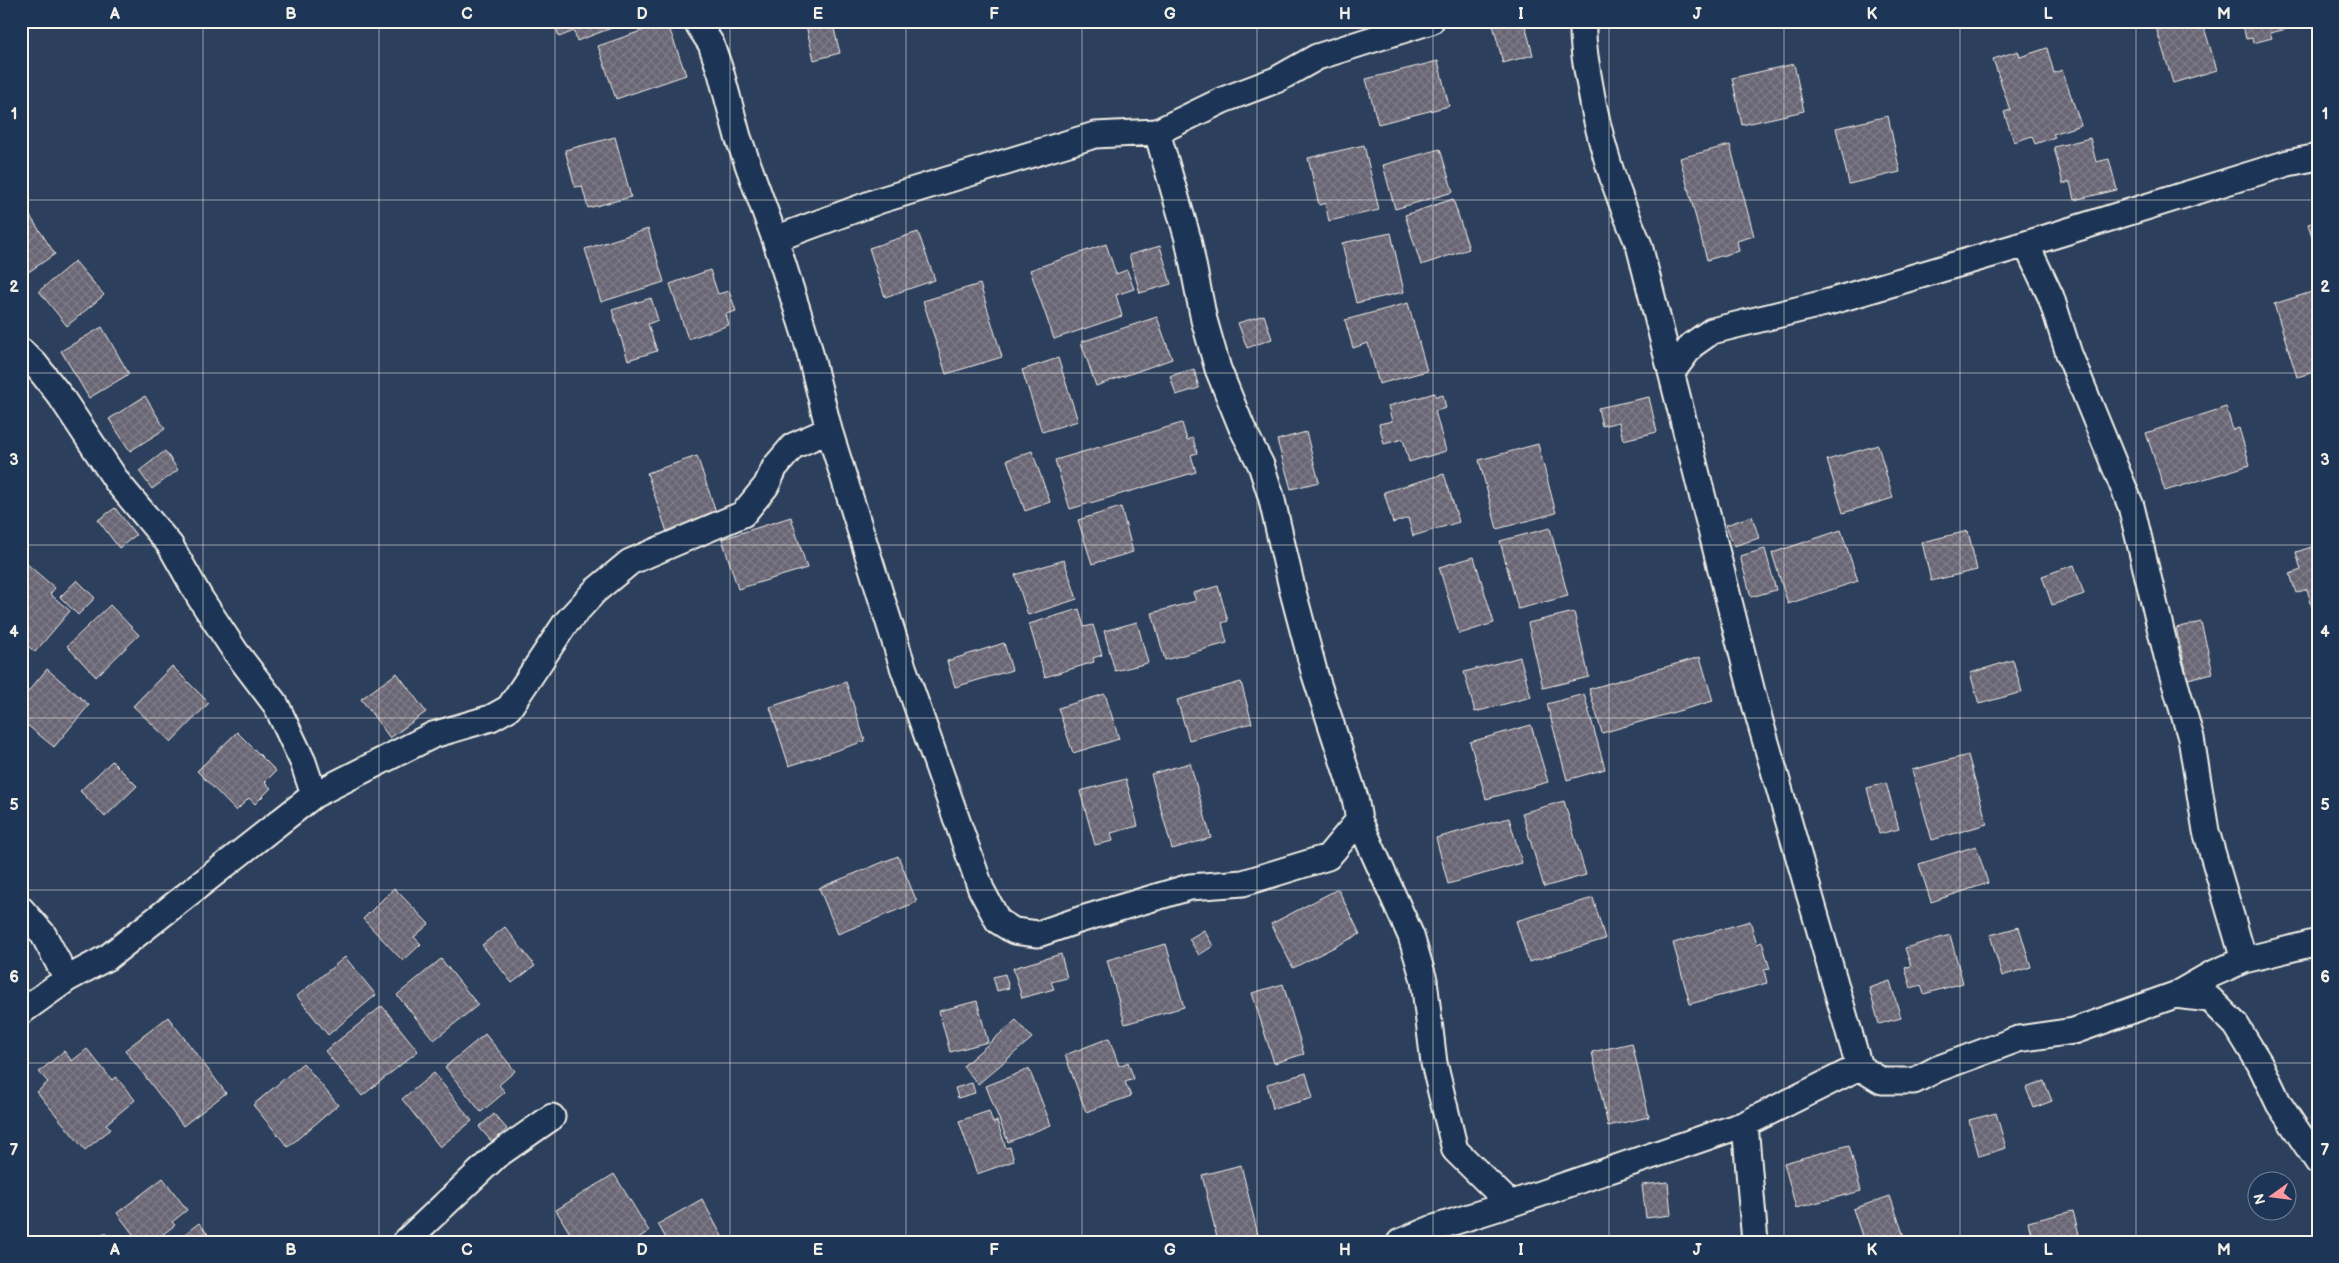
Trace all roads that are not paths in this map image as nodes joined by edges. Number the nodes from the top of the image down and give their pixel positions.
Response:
1 (696, 21) edge
2 (1431, 21) edge
3 (1583, 21) edge
4 (1157, 132) junction
5 (2318, 158) edge
6 (774, 239) junction
7 (2026, 244) junction
8 (21, 351) edge
9 (1672, 372) junction
10 (829, 430) junction
11 (314, 796) junction
12 (1359, 820) junction
13 (21, 909) edge
14 (2318, 942) edge
15 (2244, 960) junction
16 (67, 979) junction
17 (2175, 995) junction
18 (21, 1012) edge
19 (1859, 1066) junction
20 (552, 1117) dead end
21 (1744, 1124) junction
22 (2318, 1162) edge
23 (1510, 1204) junction
24 (405, 1242) edge
25 (1400, 1242) edge
26 (1754, 1242) edge

1 - 6 street
2 - 4 street
3 - 9 street
4 - 6 street
4 - 12 street
5 - 7 street
6 - 10 street
7 - 9 street
7 - 15 street
8 - 11 street
9 - 19 street
10 - 11 street
10 - 12 street
11 - 16 street
12 - 23 street
13 - 16 street
14 - 15 street
15 - 17 street
16 - 18 street
17 - 19 street
17 - 22 street
19 - 21 street
20 - 24 street
21 - 23 street
21 - 26 street
23 - 25 street

